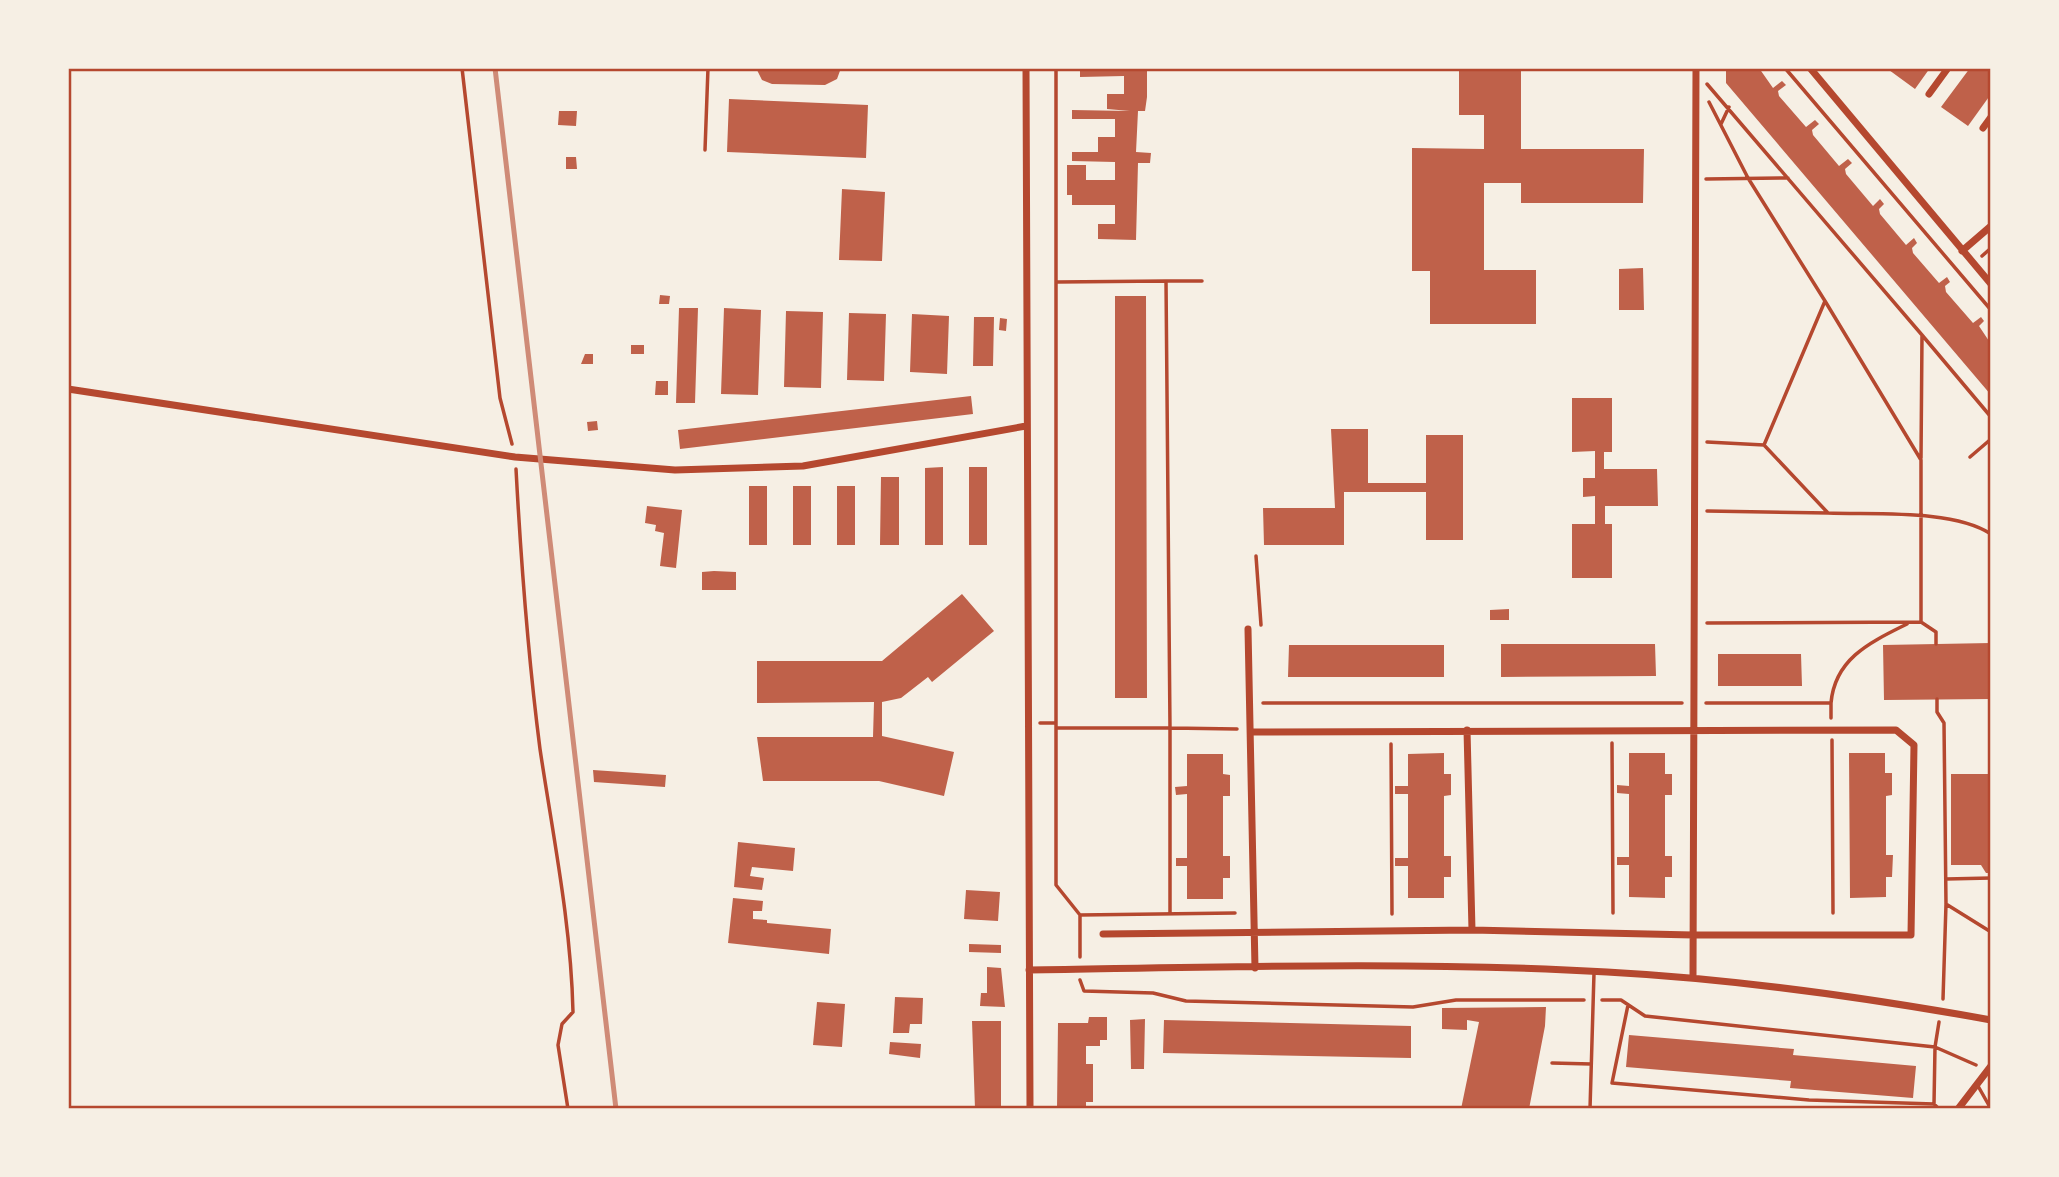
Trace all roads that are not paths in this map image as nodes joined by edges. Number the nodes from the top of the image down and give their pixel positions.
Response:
1 (708, 68) edge
2 (1026, 68) edge
3 (1810, 68) edge
4 (1948, 68) edge
5 (1696, 72) edge
6 (1929, 94) dead end
7 (1991, 117) edge
8 (1983, 128) dead end
9 (705, 150) dead end
10 (1991, 226) edge
11 (1962, 251) junction
12 (1991, 284) edge
13 (68, 389) edge
14 (1026, 426) junction
15 (1248, 629) dead end
16 (1467, 730) junction
17 (1695, 730) junction
18 (1252, 732) junction
19 (1472, 930) junction
20 (1254, 932) junction
21 (1103, 934) dead end
22 (1693, 935) junction
23 (1255, 968) junction
24 (1029, 970) junction
25 (1594, 971) junction
26 (1693, 978) junction
27 (1991, 1020) edge
28 (1552, 1063) dead end
29 (1591, 1064) junction
30 (1989, 1068) edge
31 (1977, 1084) junction
32 (1030, 1109) edge
33 (1590, 1109) edge
34 (1958, 1109) edge
35 (1991, 1109) edge

1 - 9 lane
2 - 14 street
3 - 11 street
4 - 6 street
5 - 17 street
7 - 8 street
10 - 11 street
11 - 12 street
13 - 14 street
14 - 24 street
15 - 18 street
16 - 17 street
16 - 18 street
16 - 19 street
17 - 22 street
17 - 22 street
18 - 20 street
19 - 20 street
19 - 22 street
20 - 21 street
20 - 23 street
22 - 26 street
23 - 24 street
23 - 25 street
24 - 32 street
25 - 26 street
25 - 29 lane
26 - 27 street
28 - 29 lane
29 - 33 lane
30 - 31 street
31 - 34 street
31 - 35 lane

